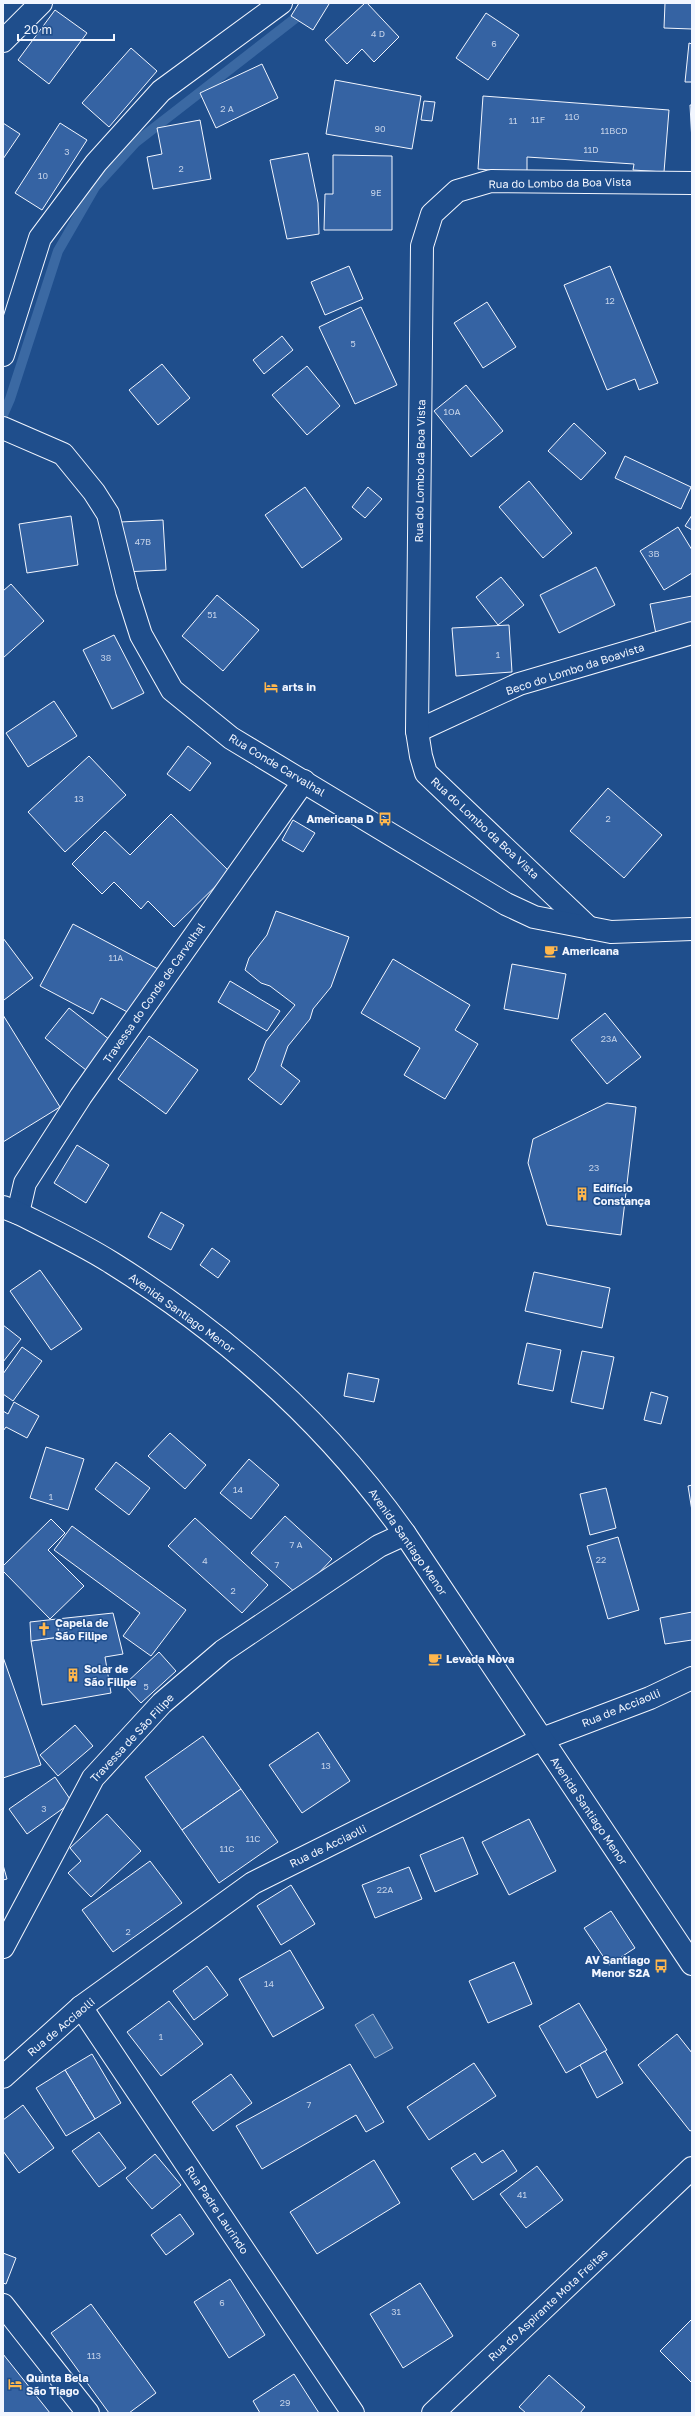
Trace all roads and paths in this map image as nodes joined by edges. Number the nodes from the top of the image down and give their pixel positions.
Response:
1 (41, 3) edge
2 (281, 3) edge
3 (3, 41) edge
4 (692, 183) edge
5 (3, 355) edge
6 (3, 428) edge
7 (692, 633) edge
8 (417, 731) junction
9 (304, 781) junction
10 (589, 928) junction
11 (692, 929) edge
12 (11, 1210) edge
13 (405, 1534) junction
14 (692, 1678) edge
15 (542, 1739) junction
16 (3, 1947) edge
17 (692, 1964) edge
18 (81, 2008) junction
19 (3, 2077) edge
20 (692, 2168) edge
21 (3, 2304) edge
22 (88, 2413) edge
23 (353, 2413) edge
24 (433, 2413) edge

1 - 3 street
2 - 5 street
4 - 8 street, Rua do Lombo da Boa Vista
6 - 9 street, Rua Conde Carvalhal
7 - 8 street, Beco do Lombo da Boavista
8 - 10 street, Rua do Lombo da Boa Vista
9 - 10 street, Rua Conde Carvalhal
9 - 12 street, Travessa do Conde de Carvalhal
10 - 11 street, Rua Conde Carvalhal
12 - 13 street, Avenida Santiago Menor
13 - 15 street, Avenida Santiago Menor
13 - 16 street, Travessa de São Filipe
14 - 15 street, Rua de Acciaolli
15 - 17 street, Avenida Santiago Menor
15 - 18 street, Rua de Acciaolli
18 - 19 street, Rua de Acciaolli
18 - 23 street, Rua Padre Laurindo
20 - 24 street, Rua do Aspirante Mota Freitas
21 - 22 street

